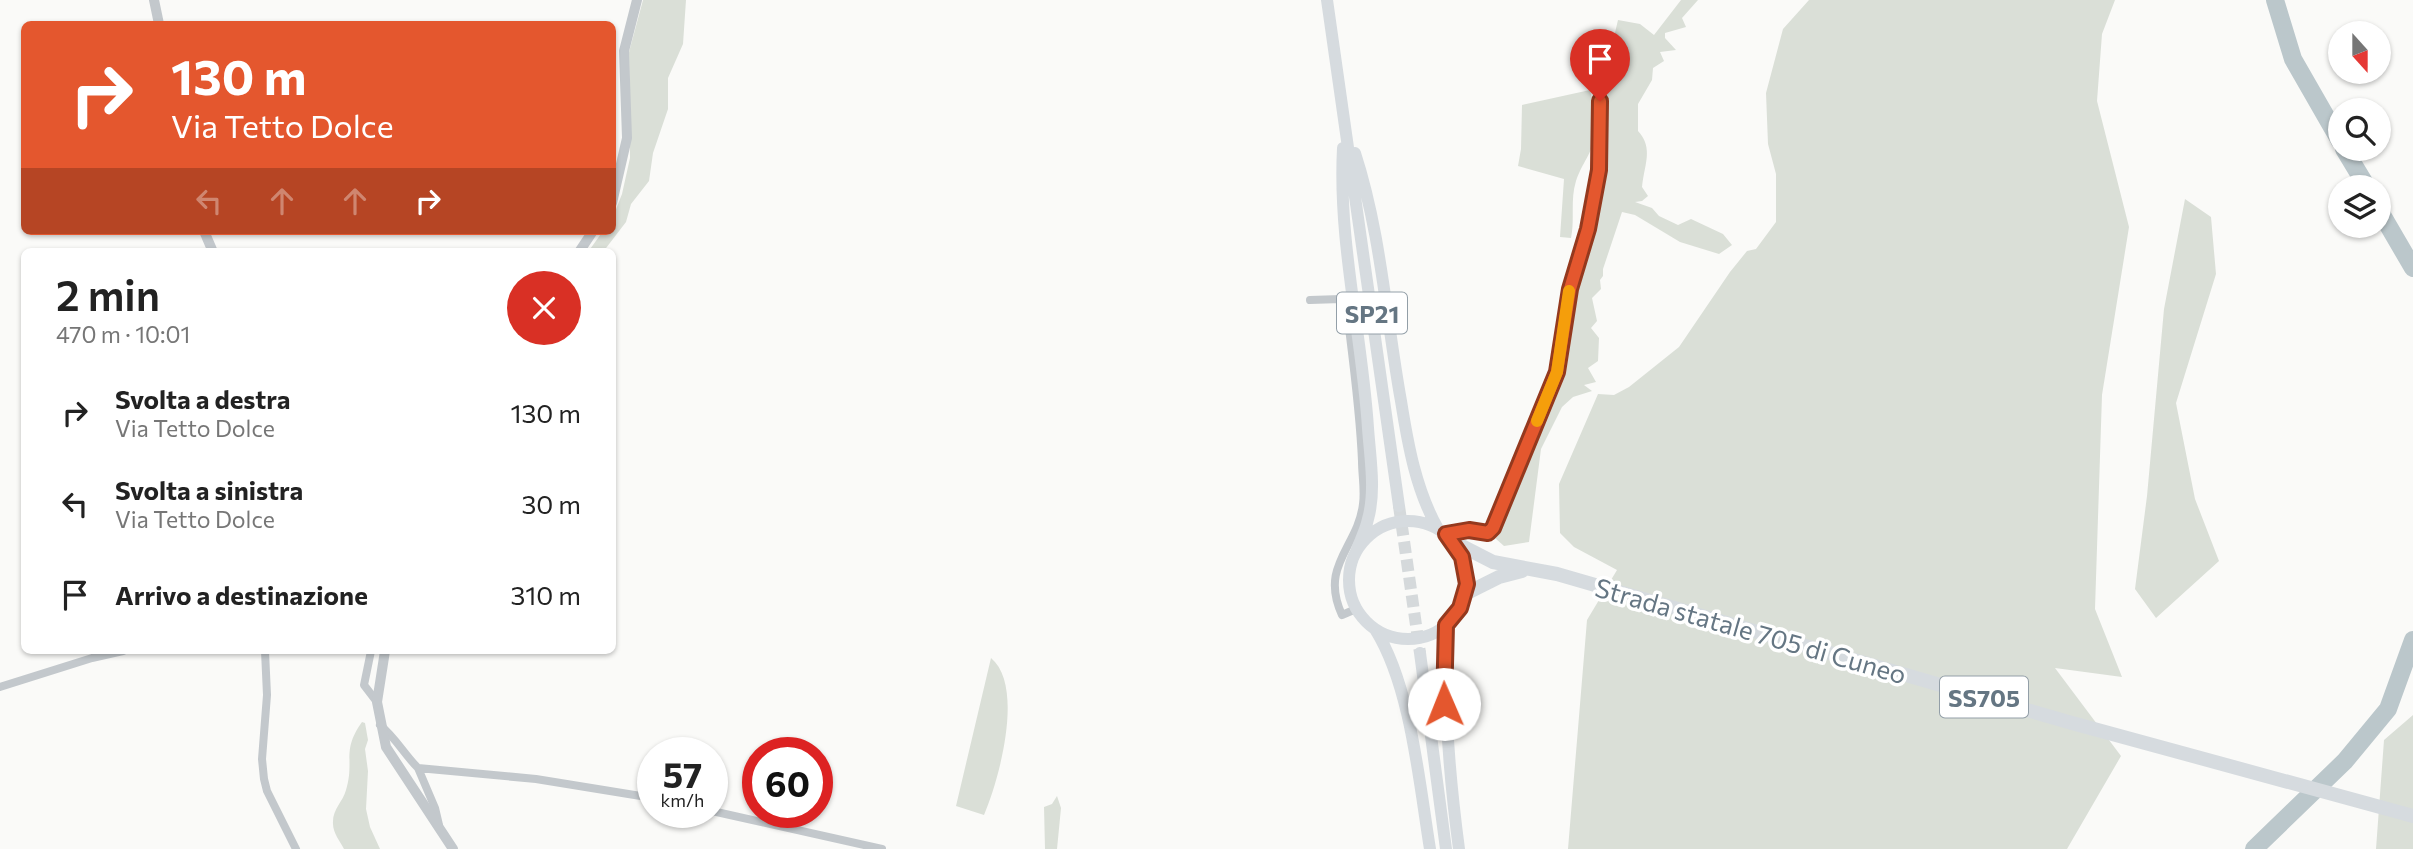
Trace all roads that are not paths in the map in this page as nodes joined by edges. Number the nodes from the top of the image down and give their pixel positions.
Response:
1 (154, 0) edge
2 (637, 0) edge
3 (1328, 0) edge
4 (158, 21) edge
5 (1605, 52) dead end
6 (1345, 119) junction
7 (616, 186) edge
8 (1310, 300) dead end
9 (1399, 506) tunnel mouth
10 (1445, 535) junction
11 (1357, 549) junction
12 (1533, 569) junction
13 (1465, 594) junction
14 (1356, 609) junction
15 (1446, 625) junction
16 (1374, 629) junction
17 (1420, 653) tunnel mouth
18 (110, 654) edge
19 (265, 654) edge
20 (370, 654) edge
21 (385, 654) edge
22 (0, 687) edge
23 (377, 702) junction
24 (380, 724) junction
25 (418, 768) junction
26 (637, 795) edge
27 (728, 815) edge
28 (2413, 816) edge
29 (439, 825) junction
30 (296, 849) edge
31 (453, 849) edge
32 (882, 849) edge
33 (1430, 849) edge
34 (1446, 849) edge
35 (1459, 849) edge

1 - 4 street
2 - 7 street
3 - 6 main road
5 - 10 street
6 - 9 main road, SP21
6 - 10 main road
6 - 11 main road
8 - 14 street
10 - 11 main road
10 - 12 highway, SS705
10 - 13 main road
11 - 14 main road
12 - 13 highway, SS705
12 - 28 highway, Strada statale 705 di Cuneo / SS705
13 - 15 main road
14 - 16 main road
15 - 16 main road
15 - 35 main road
16 - 33 main road
17 - 34 main road
18 - 22 street
19 - 30 street
20 - 23 street
21 - 23 street
23 - 24 street
24 - 25 street
24 - 29 street
25 - 26 street
25 - 29 street
27 - 32 street
29 - 31 street

